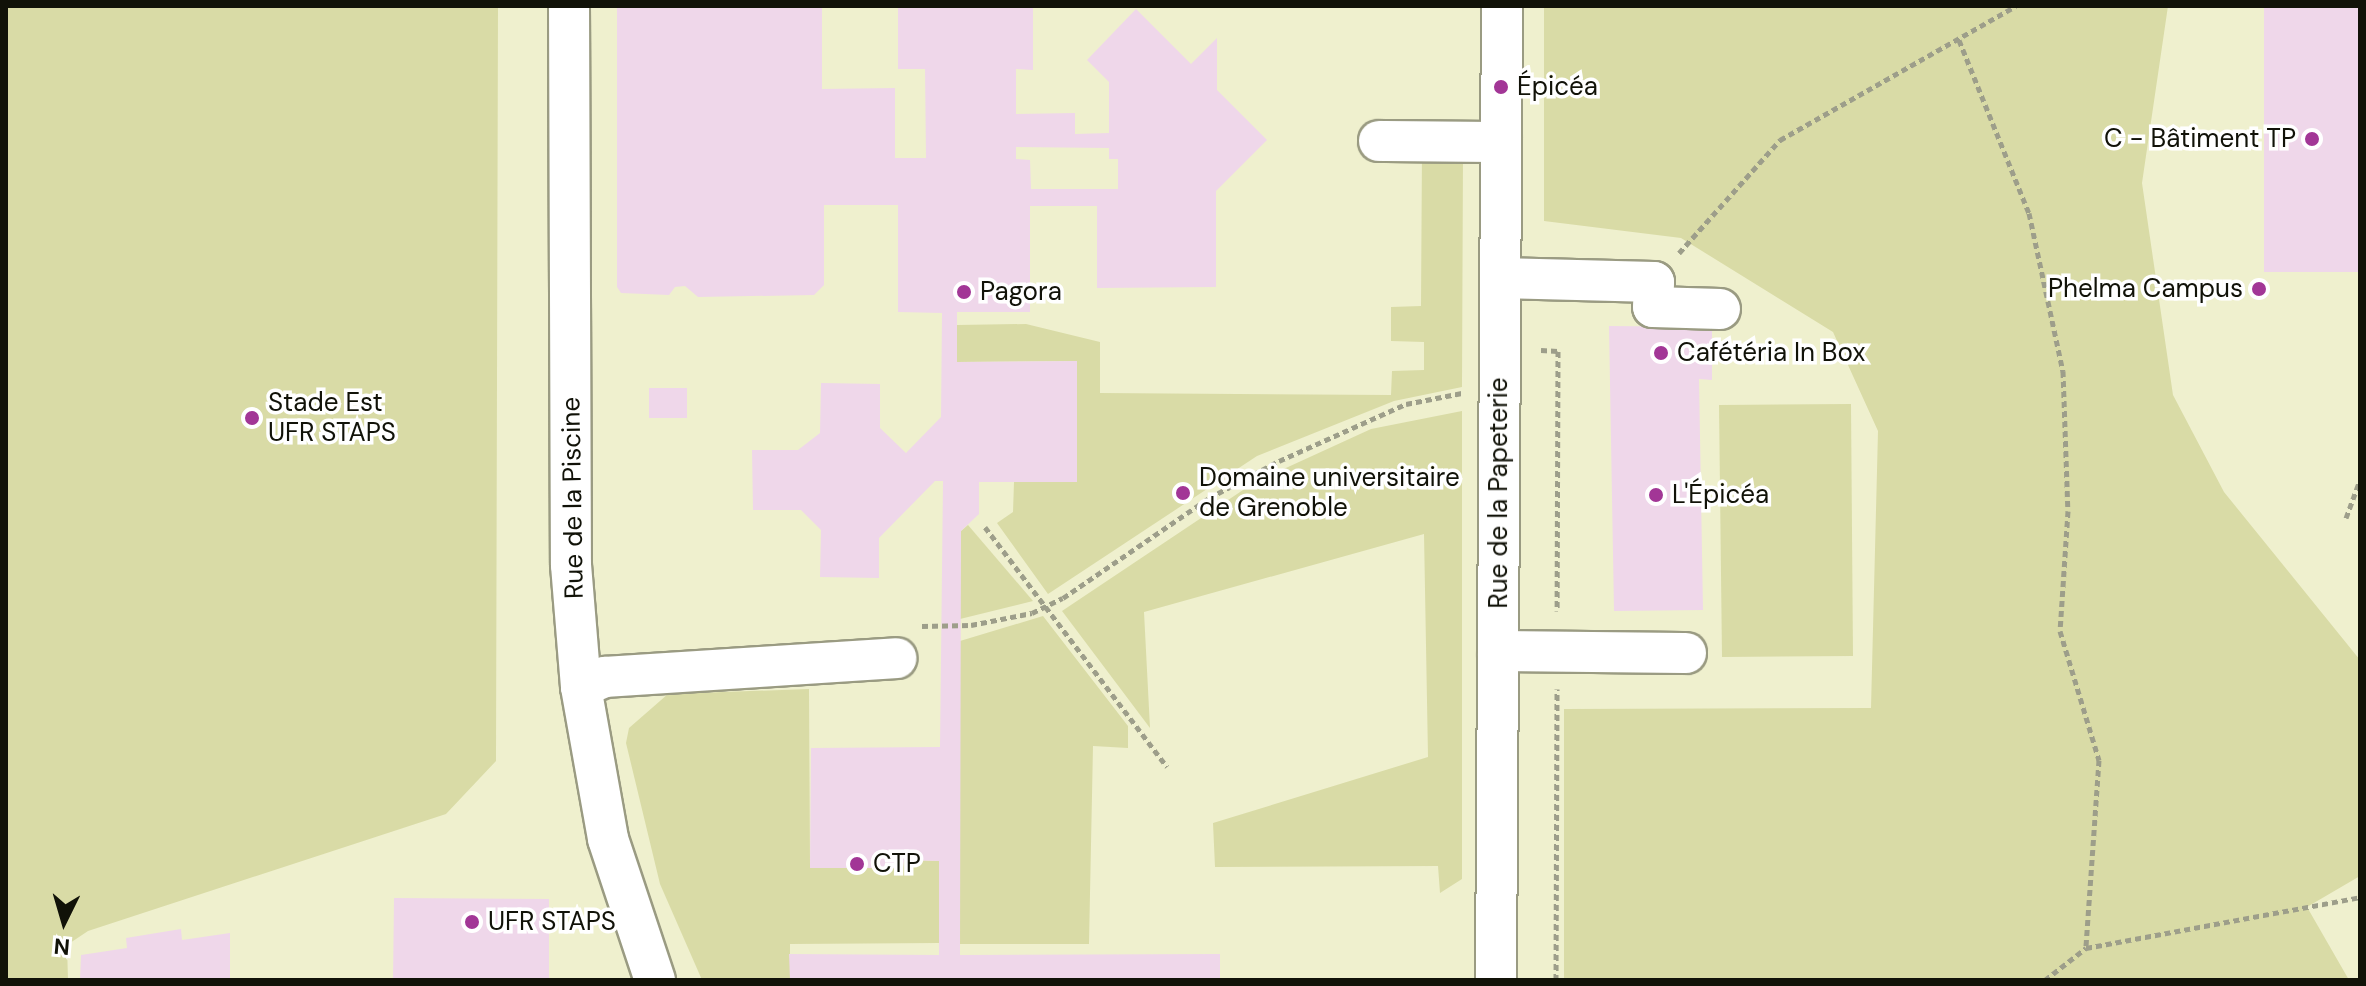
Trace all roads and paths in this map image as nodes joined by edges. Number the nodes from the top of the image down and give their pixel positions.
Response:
1 (569, 6) edge
2 (1502, 6) edge
3 (2016, 6) edge
4 (1959, 40) junction
5 (1379, 141) dead end
6 (1501, 142) junction
7 (1500, 278) junction
8 (1654, 282) junction
9 (1720, 309) dead end
10 (1475, 393) dead end
11 (2360, 480) edge
12 (2346, 518) dead end
13 (985, 527) dead end
14 (1046, 606) junction
15 (941, 626) dead end
16 (1498, 651) junction
17 (1686, 653) dead end
18 (896, 658) dead end
19 (581, 687) junction
20 (1167, 767) dead end
21 (2360, 897) edge
22 (2086, 948) junction
23 (655, 980) edge
24 (1496, 980) edge
25 (2045, 980) edge

1 - 19 street, Rue de la Piscine
2 - 6 street, Rue de la Papeterie
3 - 4 path
4 - 8 path
4 - 22 path
5 - 6 street
6 - 7 street, Rue de la Papeterie
7 - 8 street
7 - 16 street, Rue de la Papeterie
8 - 9 street
10 - 14 path
11 - 12 path
13 - 14 path
14 - 15 path
14 - 20 path
16 - 17 street
16 - 24 street, Rue de la Papeterie
18 - 19 street
19 - 23 street, Rue de la Piscine
21 - 22 path
22 - 25 path

